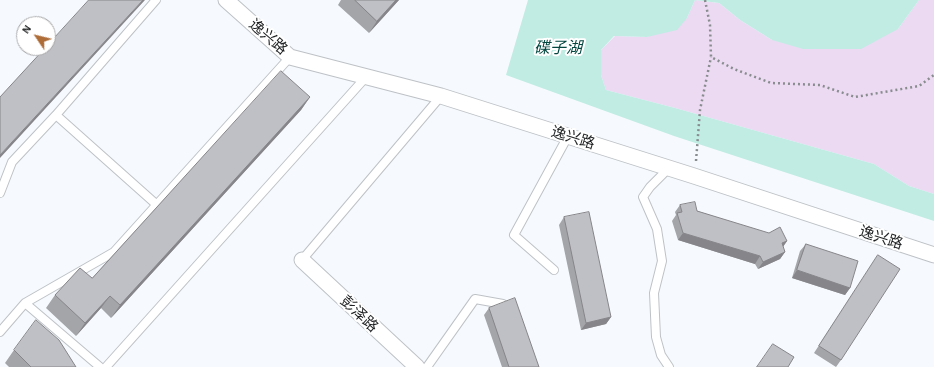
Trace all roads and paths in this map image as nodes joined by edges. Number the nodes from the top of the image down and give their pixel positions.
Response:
1 (156, 0) edge
2 (226, 0) edge
3 (705, 0) edge
4 (290, 57) junction
5 (711, 57) junction
6 (934, 75) edge
7 (366, 77) junction
8 (441, 96) junction
9 (56, 115) junction
10 (568, 136) junction
11 (697, 148) dead end
12 (669, 168) junction
13 (0, 193) edge
14 (157, 205) junction
15 (934, 255) edge
16 (302, 260) joint
17 (554, 270) dead end
18 (25, 303) junction
19 (503, 304) edge
20 (0, 332) edge
21 (100, 367) edge
22 (106, 367) edge
23 (417, 367) edge
24 (427, 367) edge
25 (669, 367) edge

1 - 9 lane
2 - 4 street, 逸兴路
3 - 5 path
4 - 7 street, 逸兴路
4 - 14 lane
5 - 6 path
5 - 11 path
7 - 8 street, 逸兴路
7 - 22 lane
8 - 10 street, 逸兴路
8 - 16 lane
9 - 13 lane
9 - 14 lane
10 - 12 street, 逸兴路
10 - 17 lane
12 - 15 street, 逸兴路
12 - 25 lane
14 - 18 lane
16 - 23 street, 彭泽路
18 - 20 lane
18 - 21 lane
19 - 24 lane

